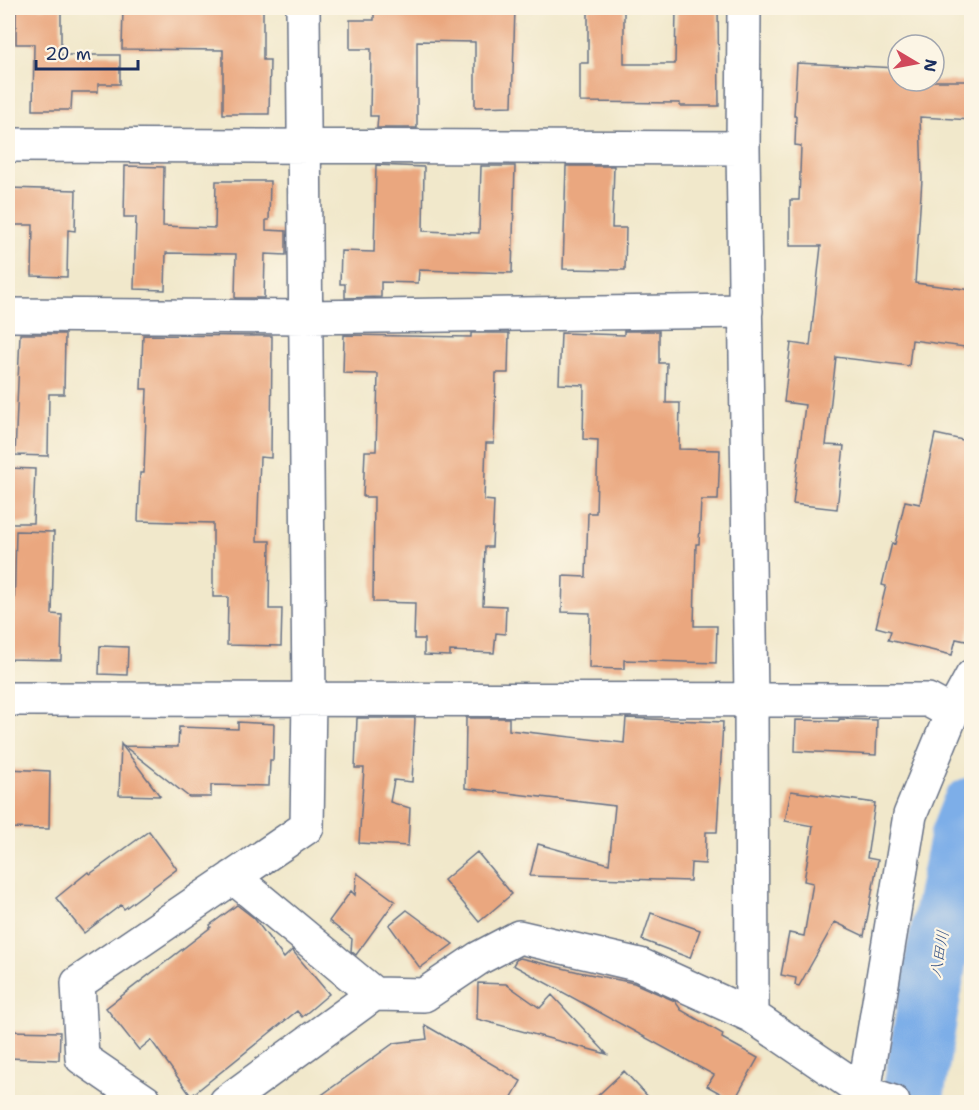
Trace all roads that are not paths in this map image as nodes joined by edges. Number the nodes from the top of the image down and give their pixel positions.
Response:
1 (303, 8) edge
2 (744, 8) edge
3 (8, 145) edge
4 (304, 146) junction
5 (743, 148) junction
6 (746, 311) junction
7 (8, 315) edge
8 (306, 317) junction
9 (972, 676) edge
10 (309, 698) junction
11 (8, 699) edge
12 (751, 699) junction
13 (952, 713) junction
14 (233, 878) junction
15 (374, 994) junction
16 (752, 1016) junction
17 (868, 1096) edge
18 (146, 1102) edge
19 (226, 1102) edge

1 - 4 street
2 - 5 street
3 - 4 street
4 - 5 street
4 - 8 street
5 - 6 street
6 - 8 street
6 - 12 street
7 - 8 street
8 - 10 street
9 - 13 street
10 - 11 street
10 - 12 street
10 - 14 street
12 - 13 street
12 - 16 street
13 - 17 street
14 - 15 street
14 - 18 street
15 - 16 street
15 - 19 street
16 - 17 street

